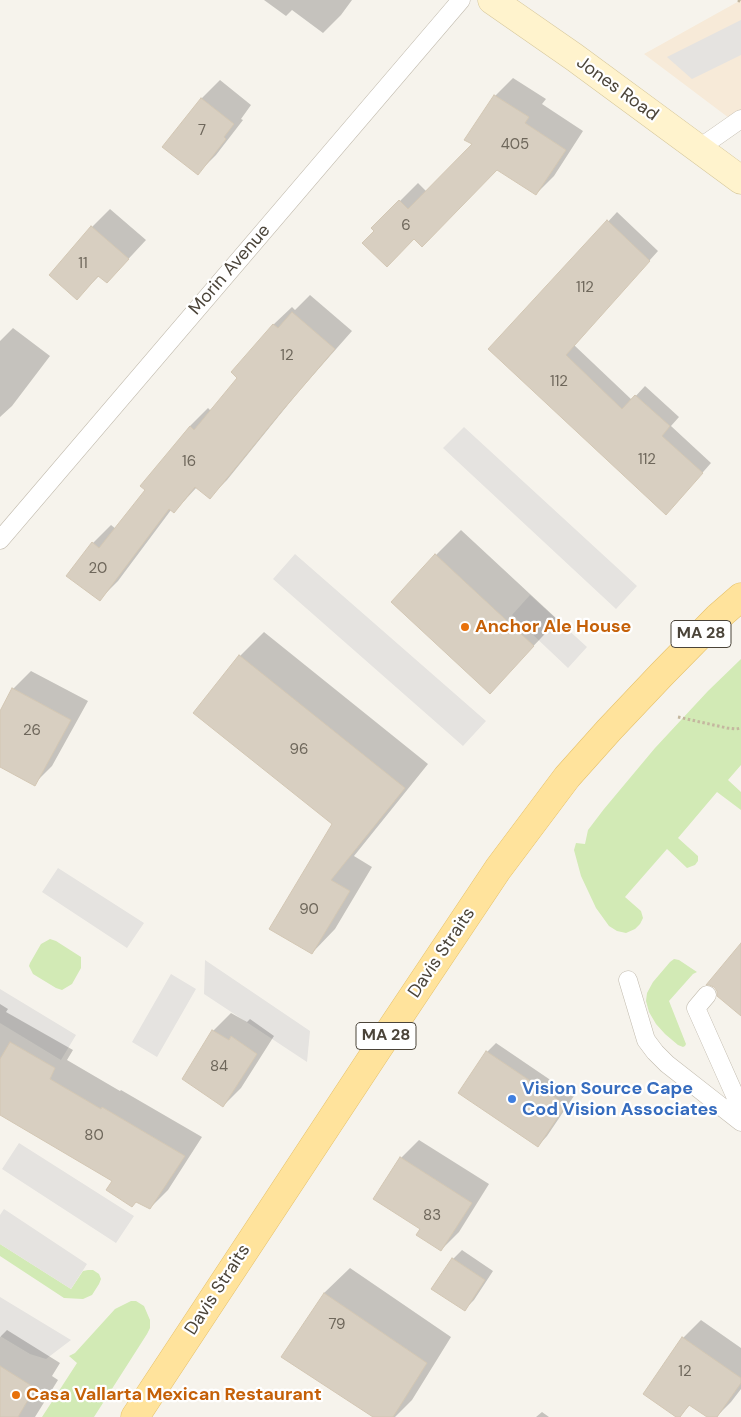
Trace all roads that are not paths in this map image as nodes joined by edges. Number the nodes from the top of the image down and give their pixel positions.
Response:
1 (461, 0) edge
2 (492, 0) edge
3 (741, 119) edge
4 (698, 149) junction
5 (741, 180) edge
6 (0, 540) edge
7 (741, 596) edge
8 (628, 980) dead end
9 (706, 995) dead end
10 (741, 1109) edge
11 (741, 1122) edge
12 (135, 1417) edge

1 - 6 lane, Morin Avenue
2 - 4 main road, Jones Road
3 - 4 lane
4 - 5 main road, Jones Road
7 - 12 main road, Davis Straits / MA 28
8 - 11 lane
9 - 10 lane

